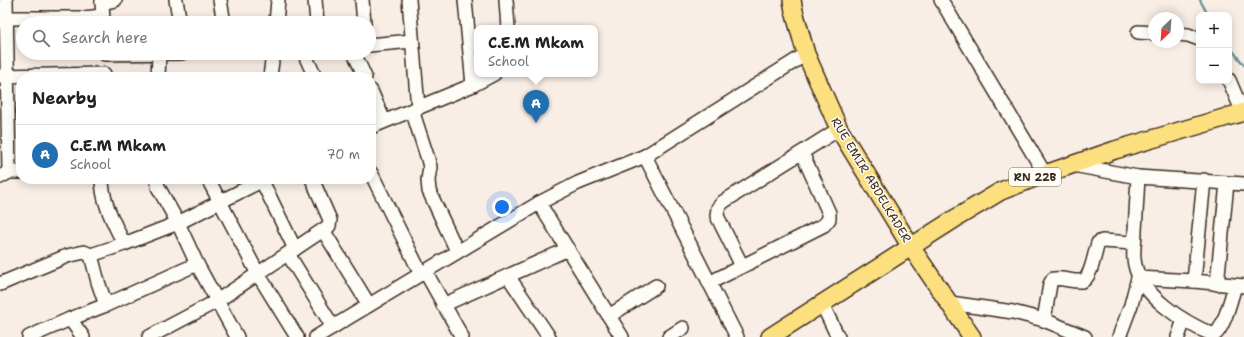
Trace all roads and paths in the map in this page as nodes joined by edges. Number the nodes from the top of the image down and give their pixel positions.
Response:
1 (6, 0) edge
2 (115, 0) edge
3 (176, 0) edge
4 (220, 0) edge
5 (278, 0) edge
6 (315, 0) edge
7 (362, 0) edge
8 (408, 0) edge
9 (465, 0) edge
10 (506, 0) edge
11 (792, 0) edge
12 (941, 0) edge
13 (102, 2) edge
14 (103, 16) edge
15 (179, 16) edge
16 (223, 16) edge
17 (277, 16) edge
18 (316, 16) edge
19 (363, 16) edge
20 (3, 18) edge
21 (16, 18) edge
22 (508, 25) edge
23 (1138, 32) dead end
24 (1148, 33) edge
25 (1184, 35) edge
26 (1196, 38) edge
27 (412, 42) junction
28 (376, 45) edge
29 (806, 54) junction
30 (105, 60) edge
31 (159, 60) edge
32 (272, 60) edge
33 (307, 60) edge
34 (357, 60) edge
35 (104, 72) edge
36 (158, 72) edge
37 (271, 72) edge
38 (313, 72) edge
39 (363, 72) edge
40 (4, 76) edge
41 (16, 76) edge
42 (488, 77) edge
43 (1231, 84) edge
44 (473, 85) junction
45 (376, 103) edge
46 (415, 109) junction
47 (1243, 112) edge
48 (384, 121) junction
49 (376, 125) edge
50 (839, 129) junction
51 (802, 153) junction
52 (645, 156) junction
53 (1071, 164) junction
54 (8, 170) edge
55 (1045, 174) junction
56 (1138, 177) junction
57 (1204, 180) junction
58 (1226, 182) junction
59 (376, 183) edge
60 (102, 184) edge
61 (158, 184) edge
62 (211, 184) edge
63 (255, 184) edge
64 (265, 184) edge
65 (314, 184) edge
66 (1244, 184) edge
67 (221, 202) junction
68 (540, 203) junction
69 (178, 223) junction
70 (323, 230) junction
71 (1134, 243) junction
72 (124, 244) junction
73 (911, 247) junction
74 (568, 248) junction
75 (457, 251) junction
76 (291, 252) junction
77 (91, 255) junction
78 (197, 264) junction
79 (742, 266) junction
80 (423, 272) junction
81 (258, 274) junction
82 (508, 276) junction
83 (1138, 278) junction
84 (1194, 281) junction
85 (709, 283) junction
86 (0, 284) edge
87 (1217, 284) junction
88 (656, 286) dead end
89 (1239, 286) edge
90 (218, 301) junction
91 (950, 303) junction
92 (822, 304) junction
93 (106, 305) junction
94 (370, 305) junction
95 (443, 305) junction
96 (609, 316) junction
97 (70, 319) junction
98 (1044, 320) junction
99 (1184, 320) junction
100 (333, 327) junction
101 (683, 328) dead end
102 (29, 337) edge
103 (83, 337) edge
104 (148, 337) edge
105 (237, 337) edge
106 (297, 337) edge
107 (316, 337) edge
108 (462, 337) edge
109 (549, 337) edge
110 (622, 337) edge
111 (669, 337) edge
112 (737, 337) edge
113 (770, 337) edge
114 (838, 337) edge
115 (972, 337) edge
116 (1085, 337) edge
117 (1119, 337) edge
118 (1178, 337) edge

1 - 20 street
2 - 13 street
3 - 15 street
4 - 16 street
5 - 17 street
6 - 18 street
7 - 19 street
8 - 27 street
9 - 44 street
10 - 22 street
11 - 29 main road, RUE EMIR ABDELKADER
12 - 55 street
13 - 14 street
20 - 21 street
20 - 40 street
23 - 24 street
25 - 26 street
27 - 28 street
27 - 46 street
29 - 50 main road, RUE EMIR ABDELKADER
29 - 52 street
30 - 35 street
31 - 36 street
32 - 37 street
33 - 38 street
34 - 39 street
40 - 41 street
40 - 54 street
42 - 44 street
43 - 47 street
44 - 46 street
45 - 48 street
46 - 48 street
46 - 75 street
47 - 53 main road, RN 22B
48 - 49 street
50 - 51 street
50 - 73 main road, RUE EMIR ABDELKADER
51 - 79 street
51 - 79 street
52 - 68 street
52 - 85 street
53 - 55 main road, RN 22B
53 - 56 street
55 - 73 main road, RN 22B
56 - 57 street
56 - 71 street
57 - 58 street
57 - 84 street
58 - 66 street
58 - 87 street
59 - 80 street
60 - 72 street
61 - 69 street
62 - 67 street
63 - 67 street
64 - 76 street
65 - 70 street
67 - 69 street
67 - 81 street
68 - 74 street
68 - 75 street
69 - 72 street
69 - 78 street
70 - 76 street
70 - 94 street
71 - 83 street
71 - 98 street
72 - 77 street
73 - 91 main road, RUE EMIR ABDELKADER
73 - 92 main road, RN 22B
74 - 82 street
74 - 96 street
75 - 80 street
76 - 81 street
76 - 100 street
77 - 86 street
77 - 93 street
78 - 90 street
78 - 93 street
79 - 85 street
80 - 94 street
80 - 95 street
81 - 90 street
81 - 106 street
82 - 95 street
82 - 109 street
83 - 84 street
83 - 99 street
83 - 117 street
84 - 87 street
85 - 112 street
87 - 89 street
88 - 96 street
89 - 99 street
90 - 104 street
90 - 105 street
91 - 98 street
91 - 115 main road, RUE EMIR ABDELKADER
92 - 113 main road, RN 22B
92 - 114 street
93 - 97 street
94 - 100 street
95 - 108 street
96 - 110 street
97 - 102 street
97 - 103 street
98 - 116 street
99 - 118 street
100 - 107 street
101 - 111 street

